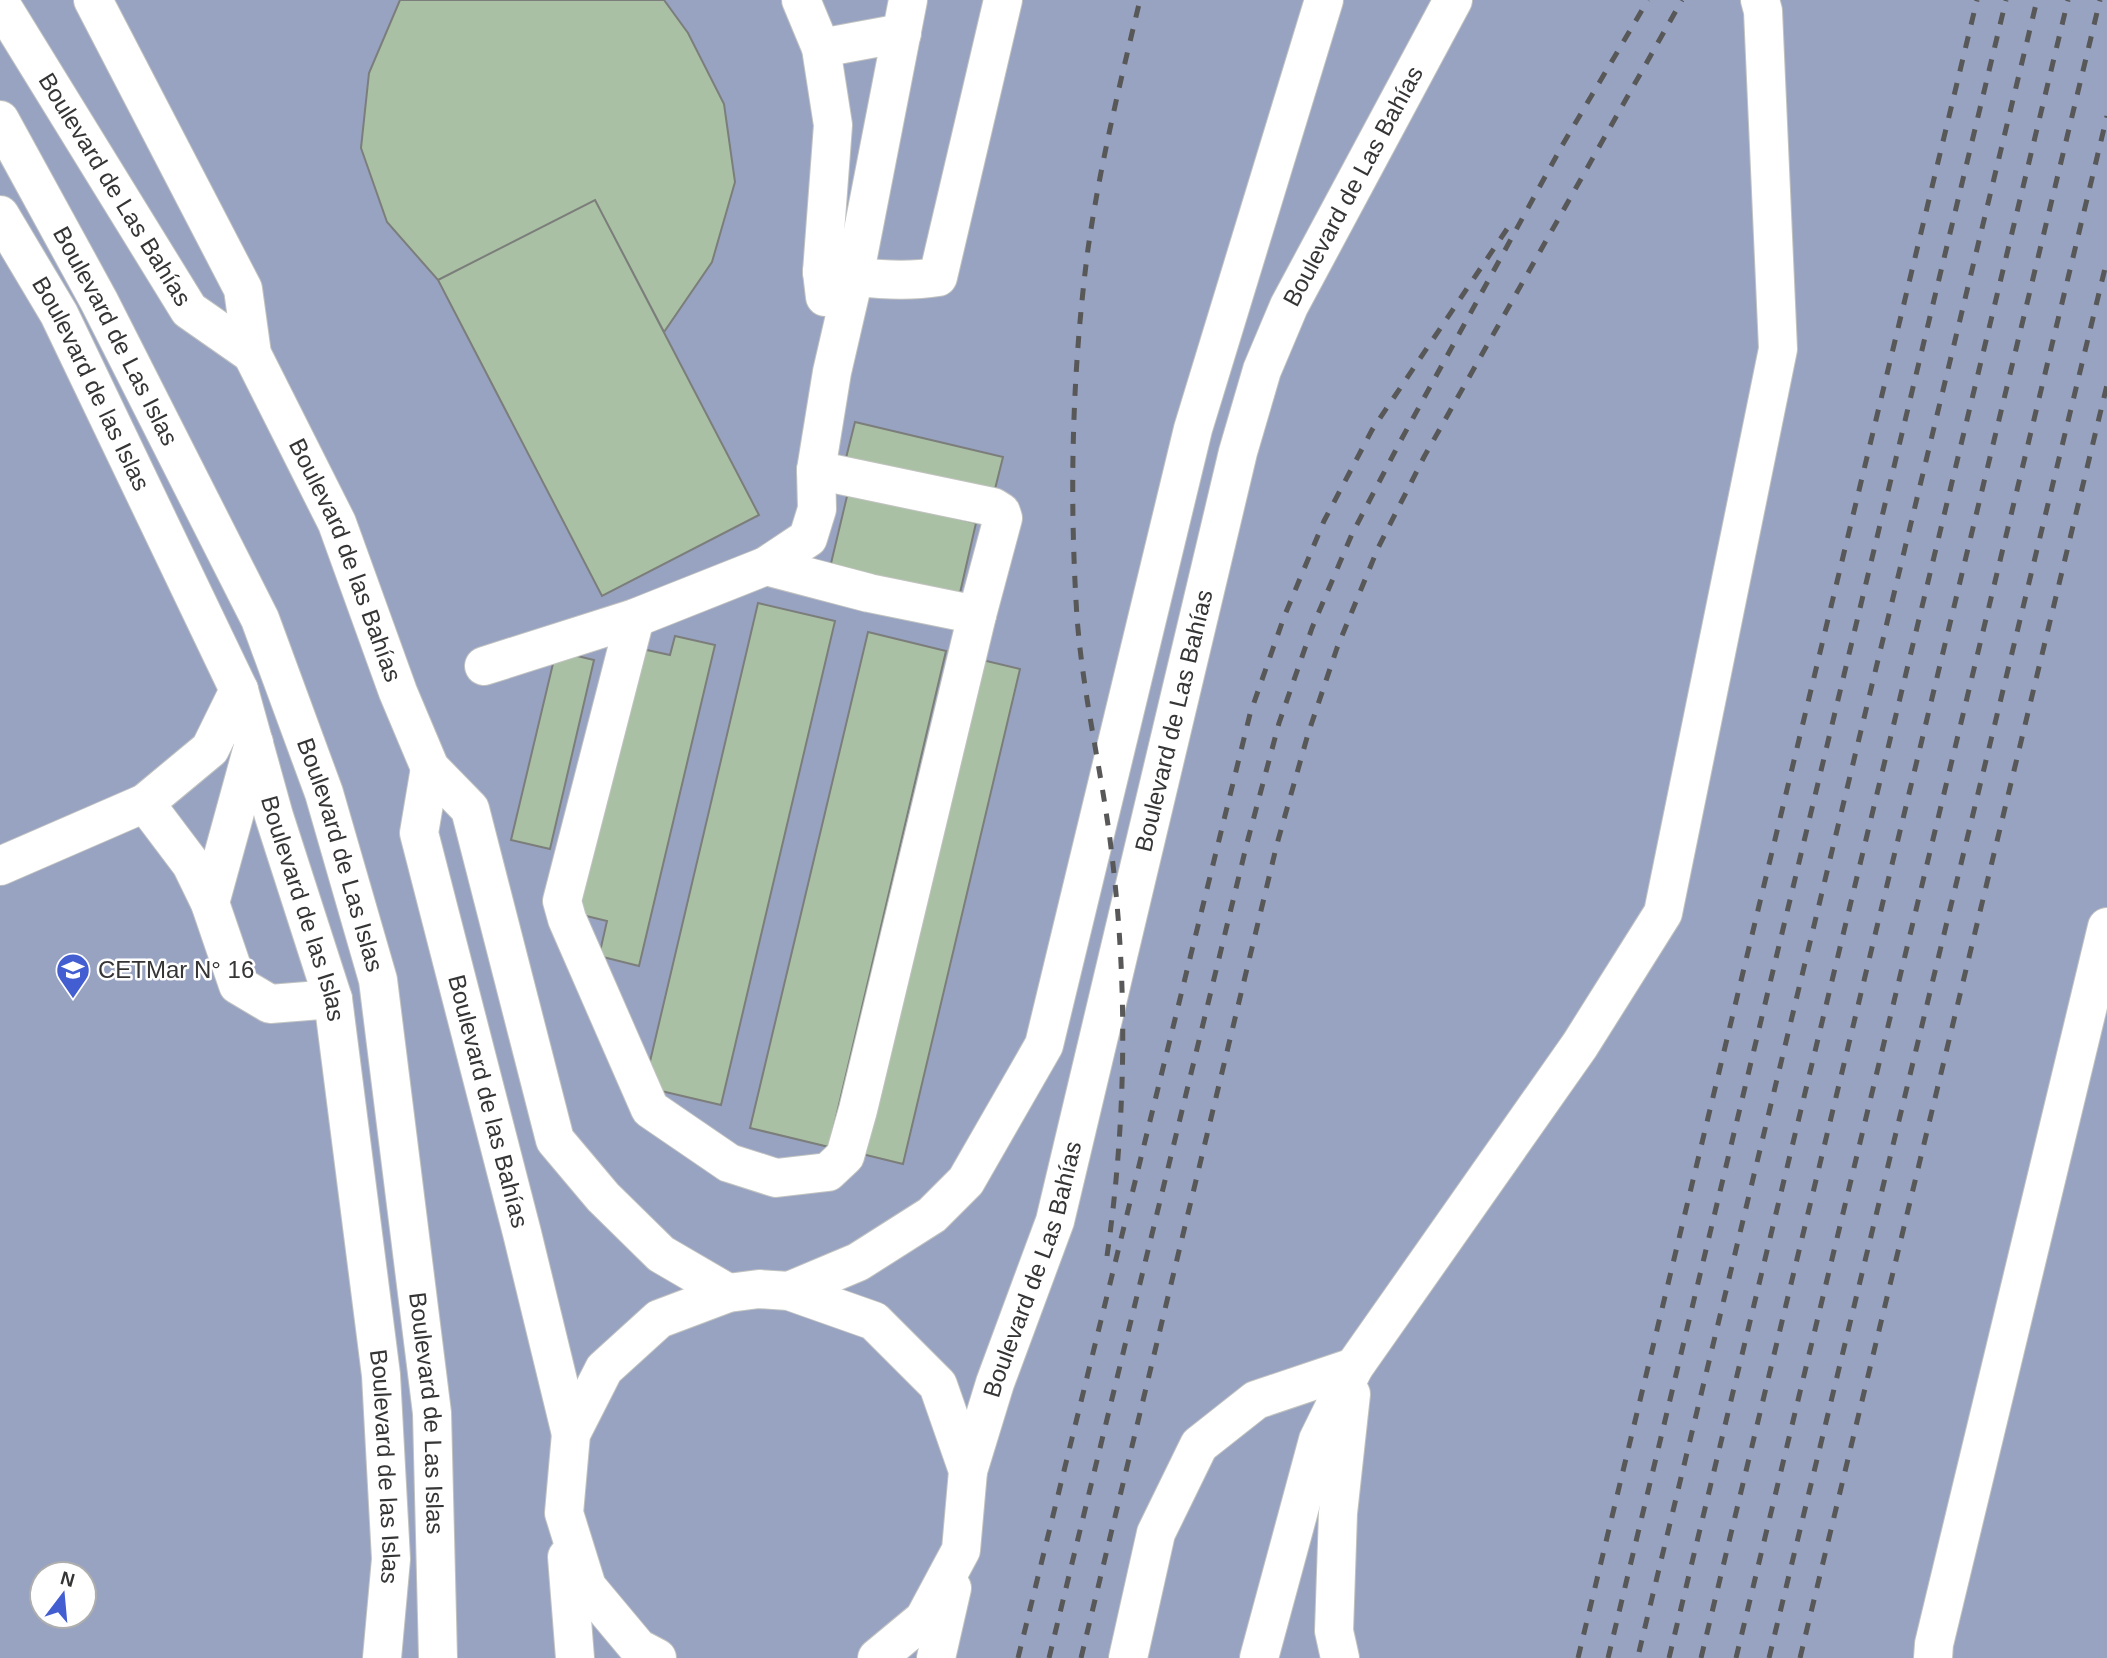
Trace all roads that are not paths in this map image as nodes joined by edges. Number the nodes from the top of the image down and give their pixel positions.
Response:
1 (93, 0) edge
2 (802, 0) edge
3 (1003, 0) edge
4 (1324, 0) edge
5 (1452, 0) edge
6 (0, 3) edge
7 (1761, 6) edge
8 (905, 16) edge
9 (821, 48) junction
10 (0, 120) edge
11 (0, 215) edge
12 (838, 275) junction
13 (252, 354) junction
14 (816, 470) junction
15 (766, 566) junction
16 (977, 615) junction
17 (635, 618) junction
18 (484, 666) dead end
19 (239, 690) junction
20 (254, 743) junction
21 (430, 768) junction
22 (145, 803) junction
23 (0, 866) edge
24 (210, 903) junction
25 (2107, 928) edge
26 (334, 999) junction
27 (789, 1291) junction
28 (728, 1293) junction
29 (1354, 1367) junction
30 (571, 1434) junction
31 (968, 1471) junction
32 (564, 1513) junction
33 (961, 1550) junction
34 (1930, 1653) edge
35 (382, 1658) edge
36 (438, 1658) edge
37 (575, 1658) edge
38 (657, 1658) edge
39 (877, 1658) edge
40 (936, 1658) edge
41 (1128, 1658) edge
42 (1259, 1658) edge
43 (1340, 1658) edge

1 - 13 street
2 - 9 street
3 - 12 street
4 - 27 street, Boulevard de Las Bahías
5 - 31 street, Boulevard de Las Bahías
6 - 13 street, Boulevard de Las Bahías
7 - 29 street
8 - 9 street
8 - 12 street
9 - 12 street
10 - 36 street, Boulevard de Las Islas
11 - 19 street, Boulevard de las Islas
12 - 14 street
13 - 21 street, Boulevard de las Bahías
14 - 15 street
14 - 16 street
15 - 16 street
15 - 17 street
16 - 17 street
17 - 18 street
19 - 20 street, Boulevard de las Islas
19 - 22 street
20 - 24 street
20 - 26 street, Boulevard de las Islas
21 - 28 street, Boulevard de las Bahías
21 - 30 street, Boulevard de las Bahías
22 - 23 street
22 - 24 street
24 - 26 street
25 - 34 street
26 - 35 street, Boulevard de las Islas
27 - 28 street
27 - 31 street
28 - 30 street
29 - 41 street
29 - 42 street
29 - 43 street
30 - 32 street
31 - 33 street
32 - 37 street
32 - 38 street
33 - 39 street
33 - 40 street

